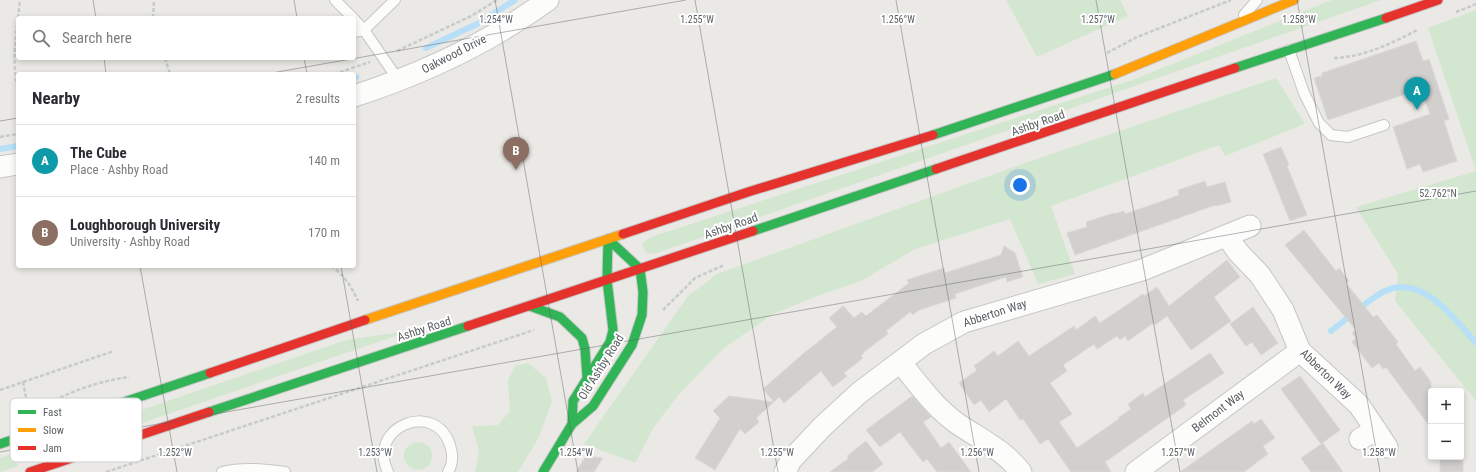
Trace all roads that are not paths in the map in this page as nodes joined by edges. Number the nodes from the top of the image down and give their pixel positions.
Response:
1 (335, 0) edge
2 (393, 0) edge
3 (548, 0) edge
4 (1257, 0) edge
5 (1294, 0) edge
6 (1438, 0) edge
7 (350, 16) edge
8 (356, 22) edge
9 (1236, 24) junction
10 (364, 30) junction
11 (356, 32) edge
12 (1289, 50) junction
13 (399, 81) junction
14 (356, 95) edge
15 (1384, 126) dead end
16 (16, 164) edge
17 (0, 167) edge
18 (1250, 226) dead end
19 (1227, 236) junction
20 (608, 239) junction
21 (640, 269) junction
22 (607, 280) junction
23 (530, 306) junction
24 (1300, 351) junction
25 (901, 363) junction
26 (587, 377) junction
27 (136, 398) edge
28 (572, 424) junction
29 (142, 435) edge
30 (10, 441) edge
31 (0, 444) edge
32 (1387, 447) dead end
33 (60, 462) edge
34 (30, 472) edge
35 (222, 472) edge
36 (285, 472) edge
37 (386, 472) edge
38 (448, 472) edge
39 (543, 472) edge
40 (785, 472) edge
41 (1021, 472) edge
42 (1136, 472) edge

1 - 7 lane
2 - 10 lane
3 - 13 street, Oakwood Drive
4 - 9 lane
5 - 9 main road, Ashby Road
6 - 12 main road, Ashby Road
8 - 10 lane
9 - 20 main road, Ashby Road
10 - 11 lane
10 - 13 lane
12 - 15 lane
12 - 21 main road, Ashby Road
13 - 14 street, Oakwood Drive
16 - 17 street
18 - 19 street, Abberton Way
19 - 24 street, Abberton Way
19 - 25 street, Abberton Way
20 - 21 main road
20 - 22 main road, Old Ashby Road
20 - 27 main road, Ashby Road
21 - 22 main road, Ashby Road
21 - 28 main road, Old Ashby Road
22 - 23 main road, Ashby Road
22 - 26 main road, Old Ashby Road
23 - 26 main road
23 - 29 main road, Ashby Road
24 - 32 street, Abberton Way
24 - 42 street, Belmont Way
25 - 40 street, Abberton Way
25 - 41 street
26 - 28 main road, Old Ashby Road
28 - 39 main road, Old Ashby Road
30 - 31 main road, Ashby Road
33 - 34 main road, Ashby Road
35 - 36 lane
37 - 38 lane

